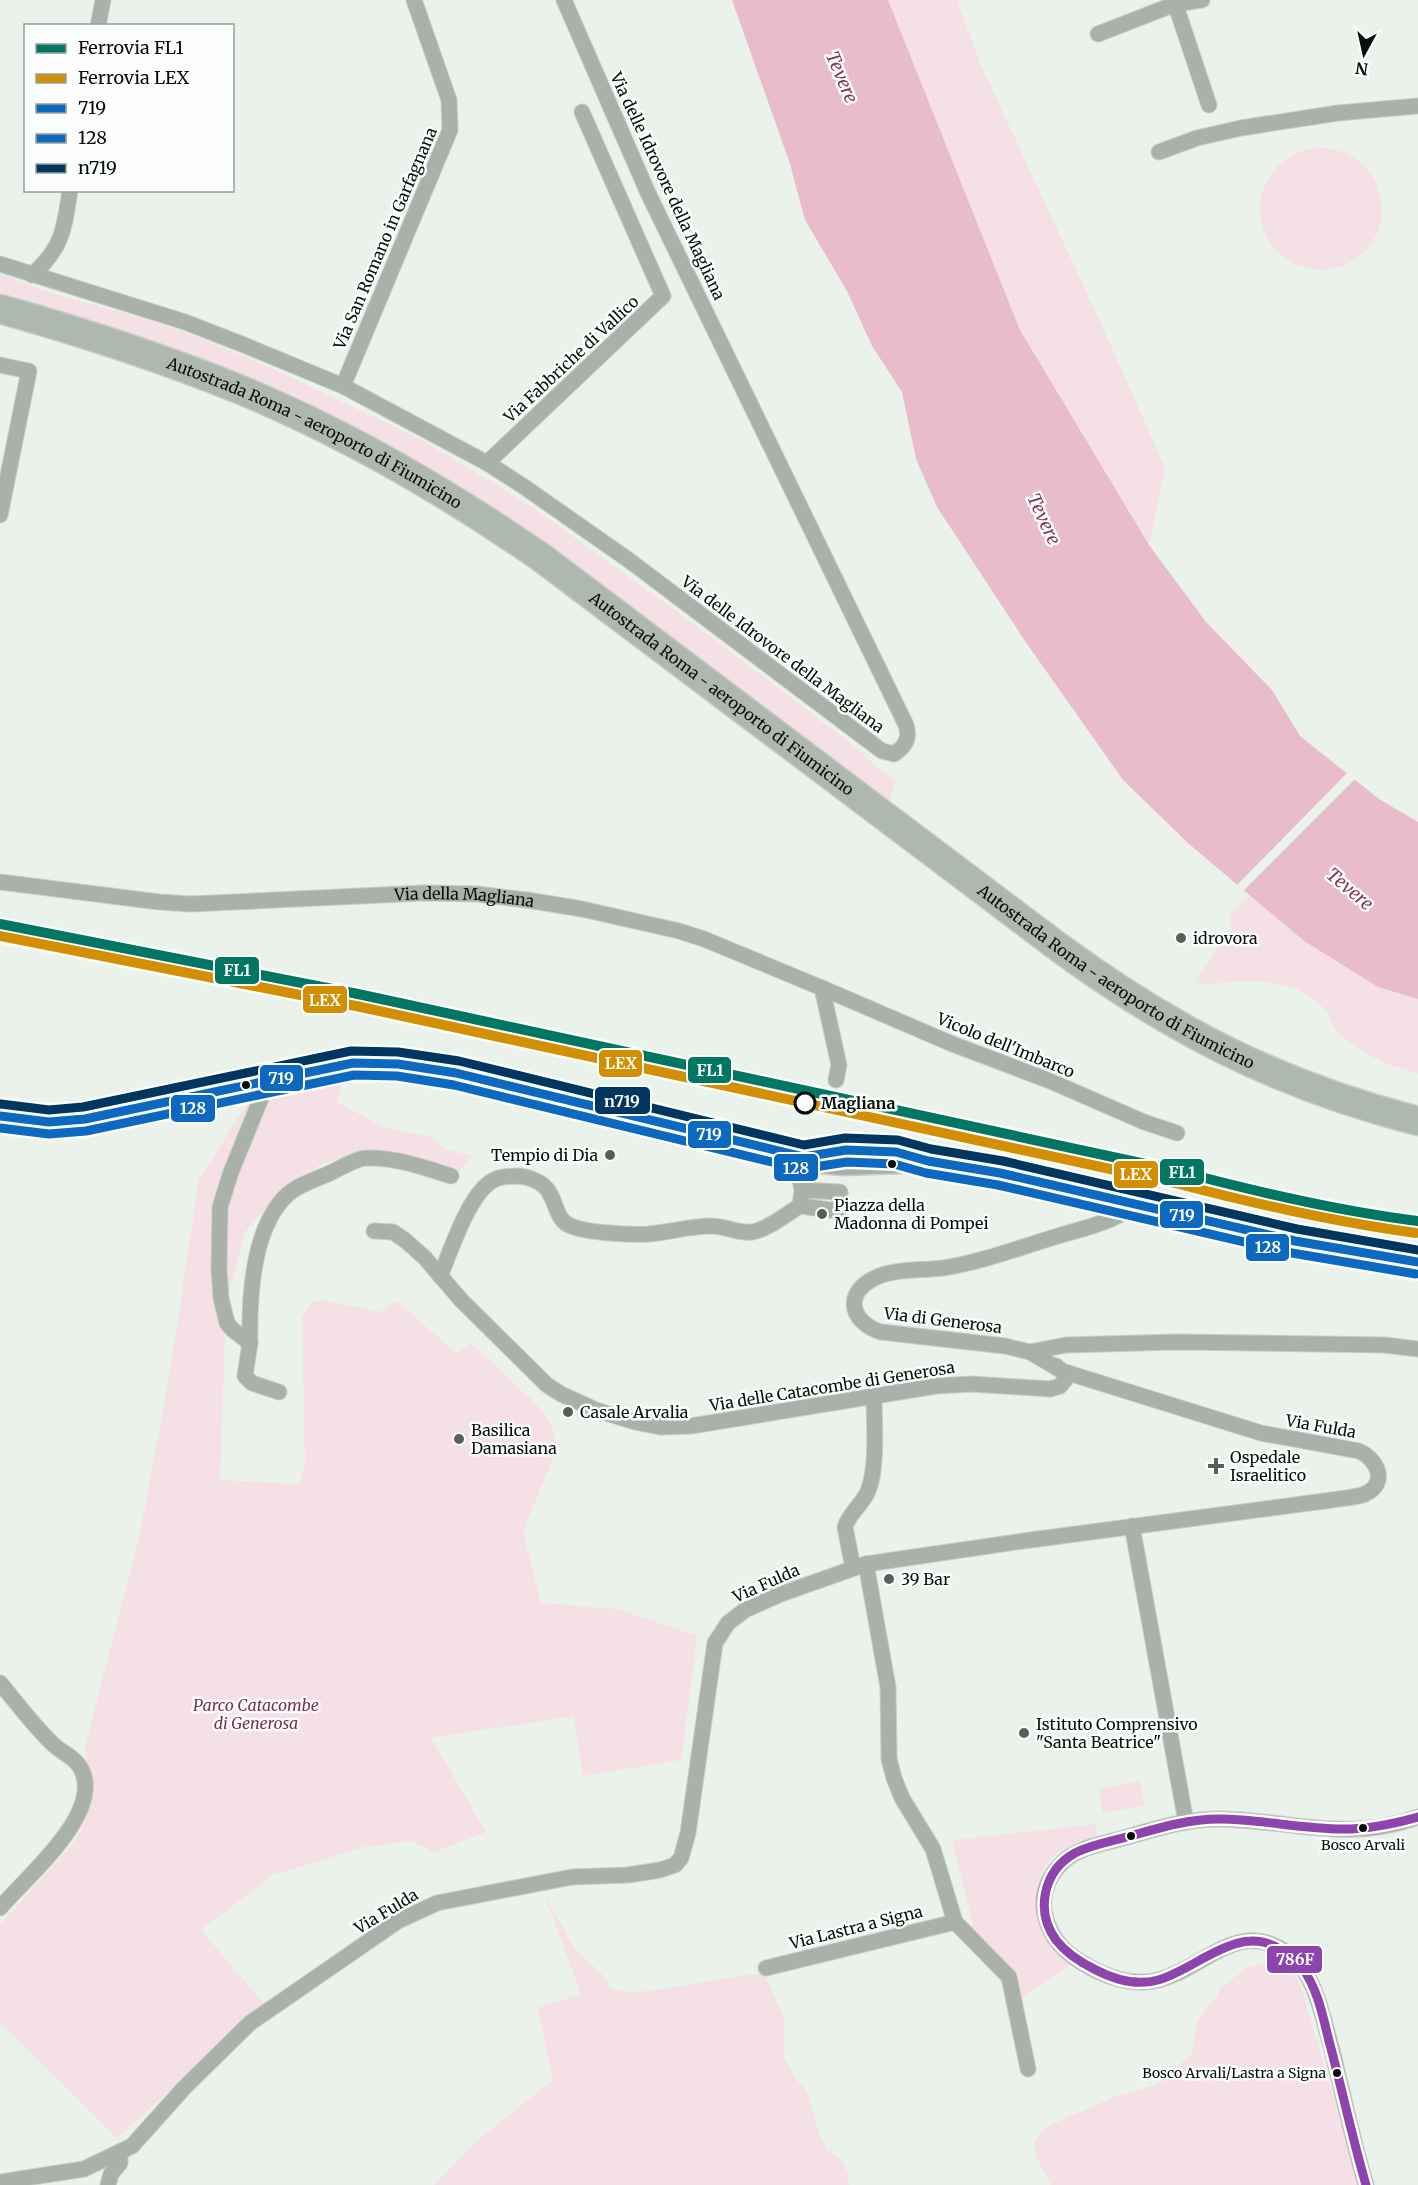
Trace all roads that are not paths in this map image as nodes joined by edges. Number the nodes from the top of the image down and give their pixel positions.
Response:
1 (103, 0) edge
2 (414, 0) edge
3 (564, 0) edge
4 (1202, 0) edge
5 (1174, 2) edge
6 (98, 24) edge
7 (1098, 34) dead end
8 (1209, 105) dead end
9 (1418, 106) edge
10 (582, 112) dead end
11 (1159, 152) dead end
12 (70, 192) edge
13 (0, 264) edge
14 (32, 275) junction
15 (0, 309) edge
16 (0, 329) edge
17 (0, 365) edge
18 (343, 387) junction
19 (487, 464) junction
20 (0, 515) edge
21 (0, 882) edge
22 (822, 988) junction
23 (1203, 1051) junction
24 (836, 1080) dead end
25 (268, 1081) junction
26 (0, 1116) edge
27 (1418, 1121) edge
28 (1177, 1133) dead end
29 (1418, 1141) edge
30 (800, 1156) junction
31 (451, 1176) dead end
32 (802, 1190) junction
33 (1133, 1204) junction
34 (801, 1206) junction
35 (375, 1231) dead end
36 (1418, 1262) edge
37 (440, 1276) junction
38 (250, 1343) junction
39 (1059, 1346) junction
40 (1418, 1348) edge
41 (1030, 1352) junction
42 (1062, 1371) junction
43 (279, 1392) dead end
44 (874, 1396) junction
45 (1132, 1526) junction
46 (859, 1566) junction
47 (0, 1683) edge
48 (1418, 1817) edge
49 (1186, 1822) junction
50 (0, 1908) edge
51 (955, 1922) junction
52 (766, 1968) dead end
53 (1028, 2069) dead end
54 (120, 2152) junction
55 (0, 2182) edge
56 (108, 2185) edge
57 (1366, 2185) edge

1 - 6 street
2 - 18 street, Via San Romano in Garfagnana
3 - 19 street, Via delle Idrovore della Magliana
4 - 5 street
5 - 7 street
5 - 8 street
9 - 11 street
10 - 19 street, Via Fabbriche di Vallico
12 - 14 street
13 - 14 street, Via delle Idrovore della Magliana
14 - 18 street, Via delle Idrovore della Magliana
15 - 23 highway, Autostrada Roma - aeroporto di Fiumicino
16 - 23 highway, Autostrada Roma - aeroporto di Fiumicino
17 - 20 street
18 - 19 street, Via delle Idrovore della Magliana
21 - 22 street, Via della Magliana
22 - 24 street
22 - 28 street, Vicolo dell'Imbarco
23 - 27 highway, Autostrada Roma - aeroporto di Fiumicino
23 - 29 highway, Autostrada Roma - aeroporto di Fiumicino
25 - 26 main road
25 - 30 main road
25 - 38 street
30 - 32 street
30 - 33 main road
31 - 38 street
32 - 34 street
32 - 34 street
33 - 36 main road
33 - 41 street, Via di Generosa
34 - 37 street
35 - 37 street, Via delle Catacombe di Generosa
37 - 44 street, Via delle Catacombe di Generosa
38 - 43 street
39 - 40 street, Via di Generosa
39 - 41 street, Via di Generosa
39 - 42 street
41 - 42 street, Via Fulda
42 - 44 street, Via delle Catacombe di Generosa
42 - 45 street, Via Fulda
44 - 46 street
45 - 46 street, Via Fulda
45 - 49 street
46 - 51 street
46 - 54 street, Via Fulda
47 - 50 street
48 - 49 street
49 - 57 street
51 - 52 street, Via Lastra a Signa
51 - 53 street
54 - 55 street, Via Fulda
54 - 56 street

